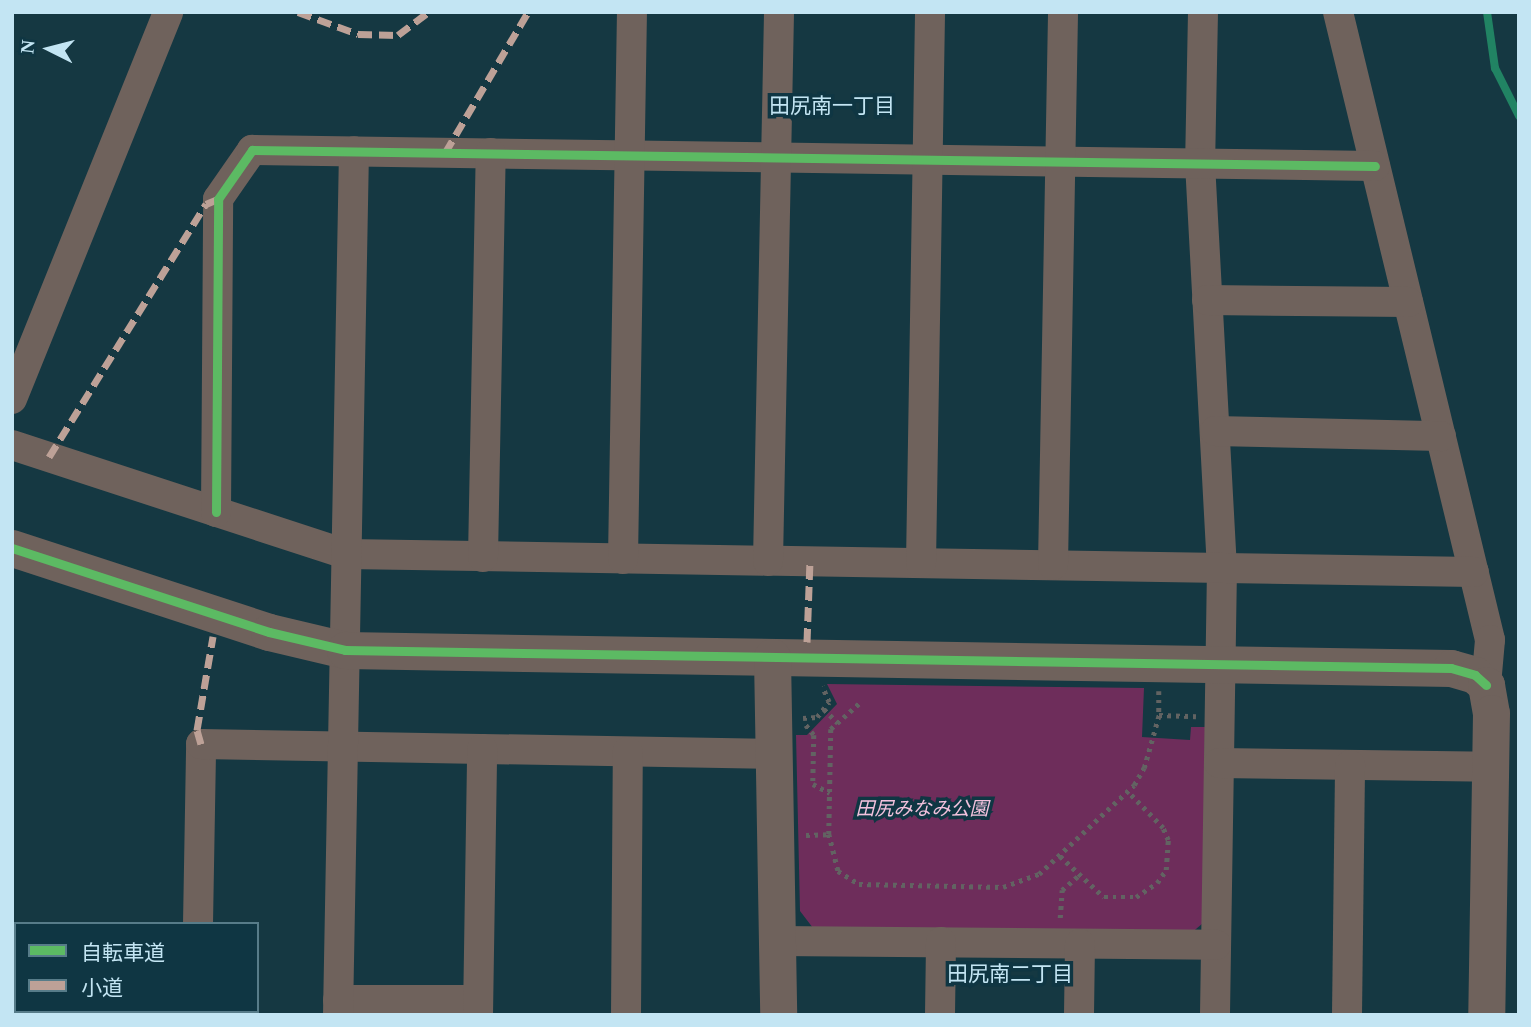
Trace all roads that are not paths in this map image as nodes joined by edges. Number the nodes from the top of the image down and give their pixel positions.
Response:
1 (168, 12) edge
2 (632, 12) edge
3 (779, 12) edge
4 (930, 12) edge
5 (1063, 12) edge
6 (1203, 12) edge
7 (1338, 12) edge
8 (354, 151) junction
9 (491, 153) junction
10 (630, 155) junction
11 (776, 157) junction
12 (928, 159) junction
13 (1060, 161) junction
14 (1200, 163) junction
15 (1375, 166) junction
16 (1207, 300) junction
17 (1408, 302) junction
18 (12, 399) edge
19 (1215, 431) junction
20 (1441, 436) junction
21 (12, 445) edge
22 (216, 512) junction
23 (12, 548) edge
24 (346, 554) junction
25 (483, 557) junction
26 (623, 559) junction
27 (768, 561) junction
28 (921, 564) junction
29 (1053, 565) junction
30 (1222, 568) junction
31 (1474, 572) junction
32 (345, 650) junction
33 (772, 657) junction
34 (1221, 665) junction
35 (1486, 685) junction
36 (343, 747) junction
37 (482, 749) junction
38 (628, 752) junction
39 (773, 754) junction
40 (1219, 763) junction
41 (1350, 765) junction
42 (1490, 767) junction
43 (198, 922) edge
44 (777, 941) junction
45 (941, 942) junction
46 (1070, 944) junction
47 (1216, 945) junction
48 (338, 1007) edge
49 (478, 1008) edge
50 (626, 1015) edge
51 (778, 1015) edge
52 (940, 1015) edge
53 (1079, 1015) edge
54 (1214, 1015) edge
55 (1347, 1015) edge
56 (1486, 1015) edge

1 - 18 street
2 - 10 street
3 - 11 street
4 - 12 street
5 - 13 street
6 - 14 street
7 - 15 street
8 - 9 street
8 - 22 street
8 - 24 street
9 - 10 street
9 - 25 street
10 - 11 street
10 - 26 street
11 - 12 street
11 - 27 street
12 - 13 street
12 - 28 street
13 - 14 street
13 - 29 street
14 - 15 street
14 - 16 street
15 - 17 street
16 - 17 street
16 - 19 street
17 - 20 street
19 - 20 street
19 - 30 street
20 - 31 street
21 - 22 street
22 - 24 street
23 - 32 street
24 - 25 street
24 - 32 street
25 - 26 street
26 - 27 street
27 - 28 street
28 - 29 street
29 - 30 street
30 - 31 street
30 - 34 street
31 - 35 street
32 - 33 street
32 - 36 street
33 - 34 street
33 - 39 street
34 - 35 street
34 - 40 street
35 - 42 street
36 - 37 street
36 - 43 street
36 - 48 street
37 - 38 street
37 - 49 street
38 - 39 street
38 - 50 street
39 - 44 street
40 - 41 street
40 - 47 street
41 - 42 street
41 - 55 street
42 - 56 street
44 - 45 street
44 - 51 street
45 - 46 street
45 - 52 street
46 - 47 street
46 - 53 street
47 - 54 street
48 - 49 street

